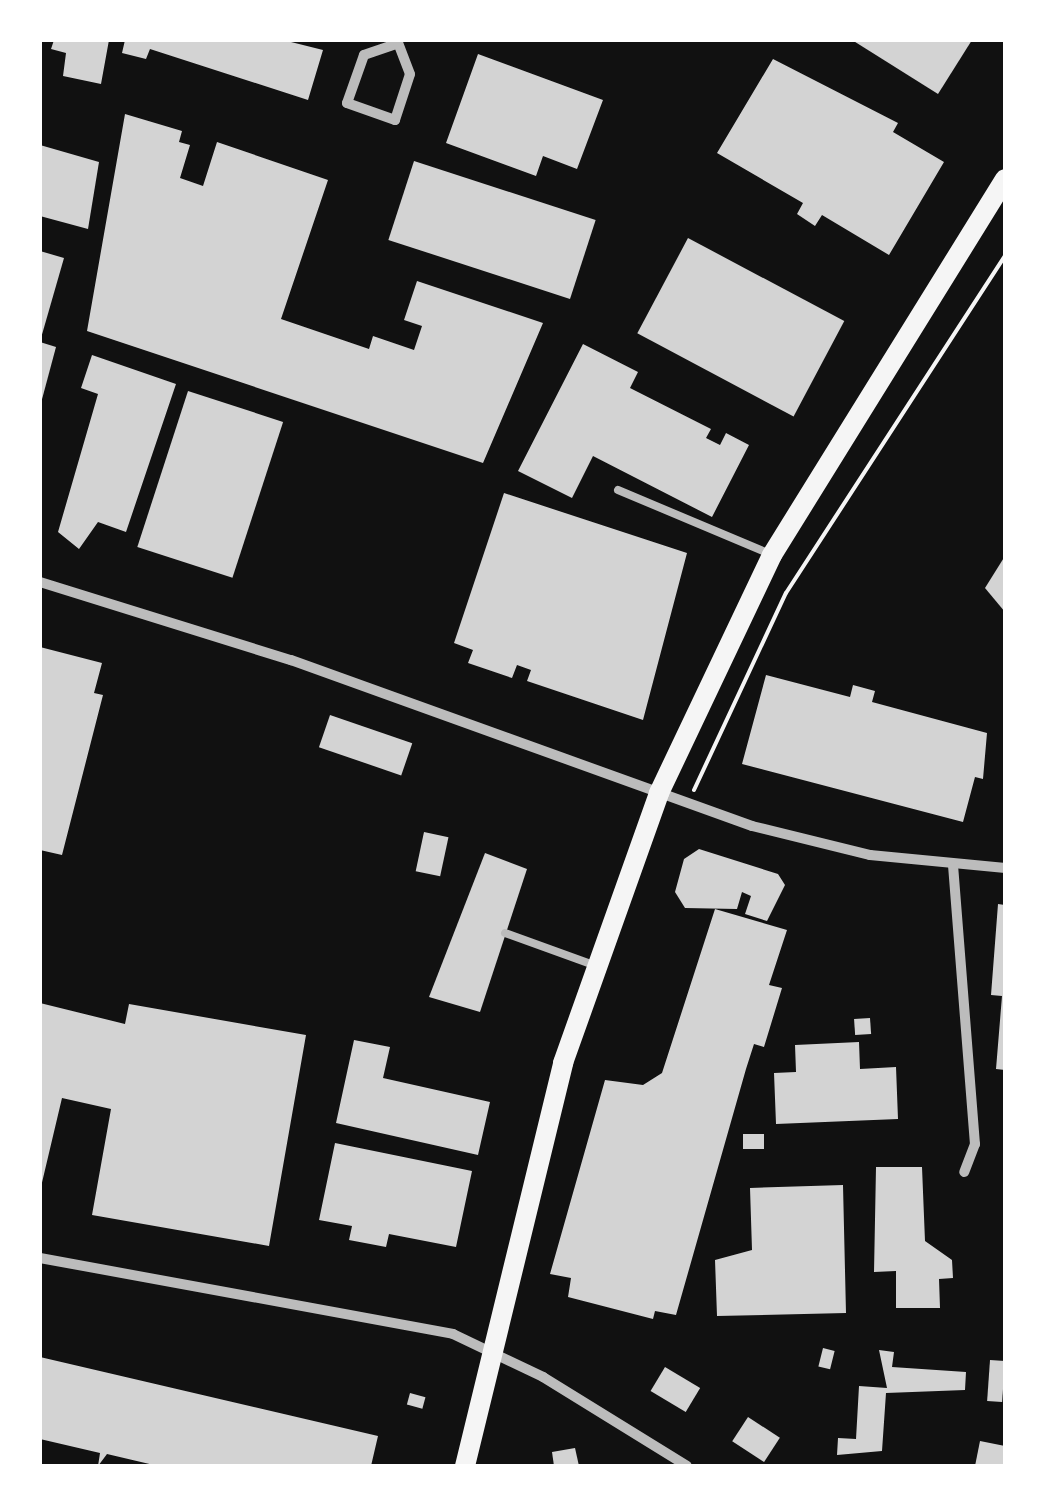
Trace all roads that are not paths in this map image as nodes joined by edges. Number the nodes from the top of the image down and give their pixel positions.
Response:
1 (397, 42) edge
2 (1005, 180) edge
3 (618, 490) dead end
4 (772, 555) junction
5 (40, 582) edge
6 (659, 793) junction
7 (952, 865) junction
8 (1005, 868) edge
9 (504, 933) dead end
10 (594, 966) junction
11 (964, 1172) dead end
12 (40, 1258) edge
13 (492, 1350) junction
14 (465, 1466) edge
15 (687, 1466) edge

1 - 1 street
2 - 4 main road
3 - 4 lane
4 - 6 main road
5 - 6 street
6 - 7 street
6 - 10 main road
7 - 8 street
7 - 11 street
9 - 10 lane
10 - 13 main road
12 - 13 street
13 - 14 main road
13 - 15 street

